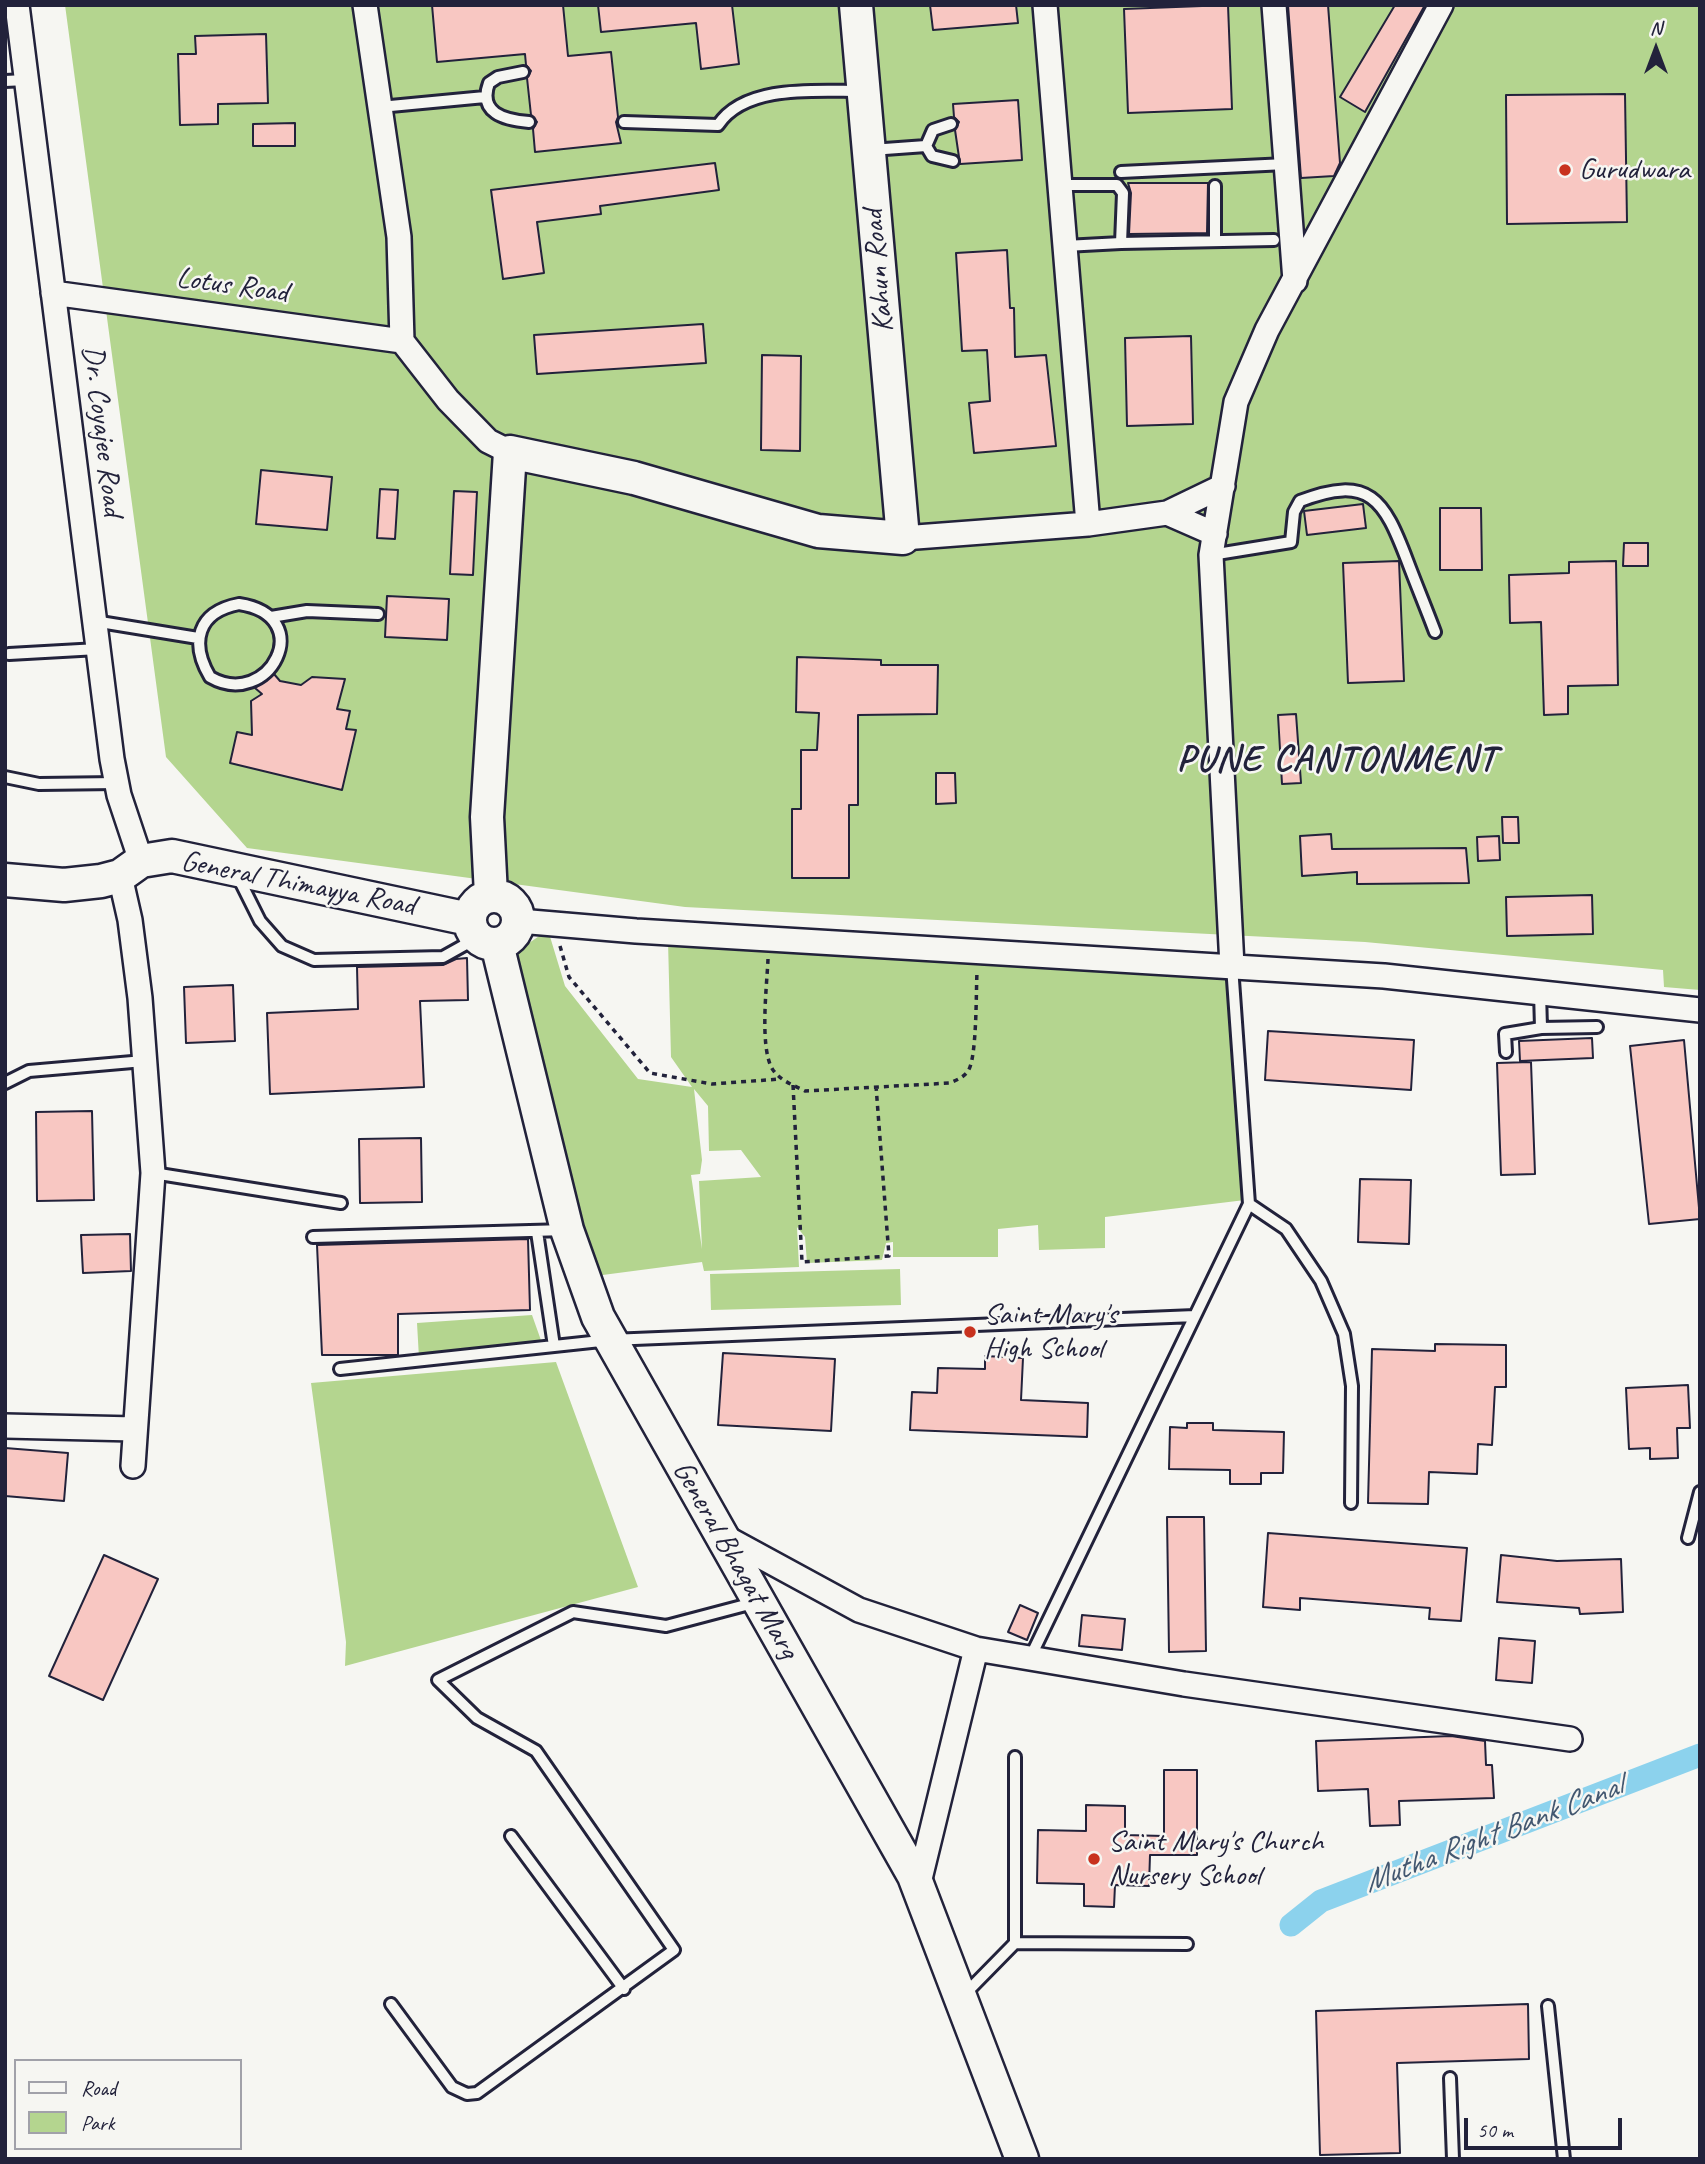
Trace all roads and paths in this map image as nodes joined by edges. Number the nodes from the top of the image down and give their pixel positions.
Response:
1 (17, 5) edge
2 (365, 5) edge
3 (856, 5) edge
4 (1045, 5) edge
5 (1274, 5) edge
6 (1441, 5) edge
7 (523, 72) dead end
8 (16, 80) edge
9 (863, 90) junction
10 (485, 97) junction
11 (380, 107) junction
12 (529, 122) dead end
13 (624, 122) dead end
14 (951, 124) dead end
15 (926, 146) junction
16 (868, 150) junction
17 (953, 162) dead end
18 (1286, 164) junction
19 (1121, 172) dead end
20 (1060, 185) junction
21 (1214, 186) dead end
22 (1274, 240) dead end
23 (1214, 241) junction
24 (1121, 243) junction
25 (1065, 246) junction
26 (1295, 281) junction
27 (53, 293) junction
28 (402, 341) junction
29 (510, 452) junction
30 (1223, 486) junction
31 (1167, 513) junction
32 (1088, 524) junction
33 (903, 538) junction
34 (1213, 545) junction
35 (378, 614) dead end
36 (271, 617) junction
37 (94, 621) junction
38 (1435, 632) dead end
39 (198, 638) junction
40 (98, 649) junction
41 (9, 654) dead end
42 (5, 777) edge
43 (117, 783) junction
44 (131, 868) junction
45 (233, 868) junction
46 (5, 880) edge
47 (491, 895) junction
48 (519, 920) junction
49 (554, 924) junction
50 (481, 933) junction
51 (768, 939) junction
52 (978, 951) junction
53 (1233, 966) junction
54 (1540, 992) junction
55 (1700, 1010) edge
56 (1597, 1027) dead end
57 (1541, 1028) junction
58 (1506, 1052) dead end
59 (144, 1061) junction
60 (782, 1079) junction
61 (5, 1083) edge
62 (793, 1085) junction
63 (876, 1086) junction
64 (153, 1173) junction
65 (341, 1203) dead end
66 (1249, 1204) junction
67 (552, 1231) junction
68 (313, 1237) dead end
69 (1195, 1316) junction
70 (610, 1340) junction
71 (554, 1346) junction
72 (340, 1369) dead end
73 (5, 1426) edge
74 (135, 1429) junction
75 (133, 1466) dead end
76 (1700, 1492) edge
77 (1351, 1503) dead end
78 (723, 1536) junction
79 (1688, 1538) dead end
80 (760, 1601) junction
81 (976, 1649) junction
82 (1030, 1658) junction
83 (1570, 1740) dead end
84 (1015, 1757) dead end
85 (511, 1836) dead end
86 (918, 1887) junction
87 (1015, 1943) junction
88 (1187, 1944) dead end
89 (624, 1989) junction
90 (961, 1998) junction
91 (391, 2004) dead end
92 (1548, 2007) dead end
93 (1450, 2078) dead end
94 (1022, 2159) edge
95 (1453, 2159) edge
96 (1564, 2159) edge

1 - 8 street, Dr. Coyajee Road
2 - 11 street
3 - 9 street, Kahun Road
4 - 20 street
5 - 18 street
6 - 26 street
7 - 10 lane
8 - 27 street, Dr. Coyajee Road
9 - 13 lane
9 - 16 street, Kahun Road
10 - 11 lane
10 - 12 lane
11 - 28 street
14 - 15 lane
15 - 16 lane
15 - 17 lane
16 - 33 street, Kahun Road
18 - 19 lane
18 - 26 street
20 - 24 lane
20 - 25 street
21 - 23 lane
22 - 23 lane
23 - 24 lane
24 - 25 lane
25 - 32 street
26 - 30 street
27 - 28 street, Lotus Road
27 - 37 street, Dr. Coyajee Road
28 - 29 street
29 - 33 street
29 - 47 street
30 - 31 street
30 - 34 street
31 - 32 street
31 - 34 street
32 - 33 street
34 - 38 lane
34 - 53 street
35 - 36 lane
36 - 39 lane
36 - 39 lane
37 - 39 lane
37 - 40 street, Dr. Coyajee Road
40 - 41 lane
40 - 43 street, Dr. Coyajee Road
42 - 43 lane
43 - 44 street, Dr. Coyajee Road
44 - 45 street, General Thimayya Road
44 - 46 street, General Thimayya Road
44 - 59 street, Dr. Coyajee Road
45 - 50 street, General Thimayya Road
45 - 50 lane
47 - 48 street
47 - 50 street
48 - 49 street
48 - 50 street
49 - 51 street
49 - 60 path
50 - 67 street, General Bhagat Marg
51 - 52 street
51 - 60 path
52 - 53 street
52 - 63 path
53 - 54 street
53 - 66 lane
54 - 55 street
54 - 57 lane
56 - 57 lane
57 - 58 lane
59 - 61 lane
59 - 64 street, Dr. Coyajee Road
60 - 62 path
62 - 63 path
62 - 63 path
64 - 65 lane
64 - 74 street, Dr. Coyajee Road
66 - 69 lane
66 - 77 lane
67 - 68 lane
67 - 70 street, General Bhagat Marg
67 - 71 lane
69 - 70 lane
69 - 82 lane
70 - 71 lane
70 - 78 street, General Bhagat Marg
71 - 72 lane
73 - 74 street
74 - 75 street, Dr. Coyajee Road
76 - 79 lane
78 - 80 street, General Bhagat Marg
78 - 81 street
80 - 86 street, General Bhagat Marg
80 - 89 lane
81 - 82 street
81 - 86 street
82 - 83 street
84 - 87 lane
85 - 89 lane
86 - 90 street, General Bhagat Marg
87 - 88 lane
87 - 90 lane
89 - 91 lane
90 - 94 street, General Bhagat Marg
92 - 96 lane
93 - 95 lane

